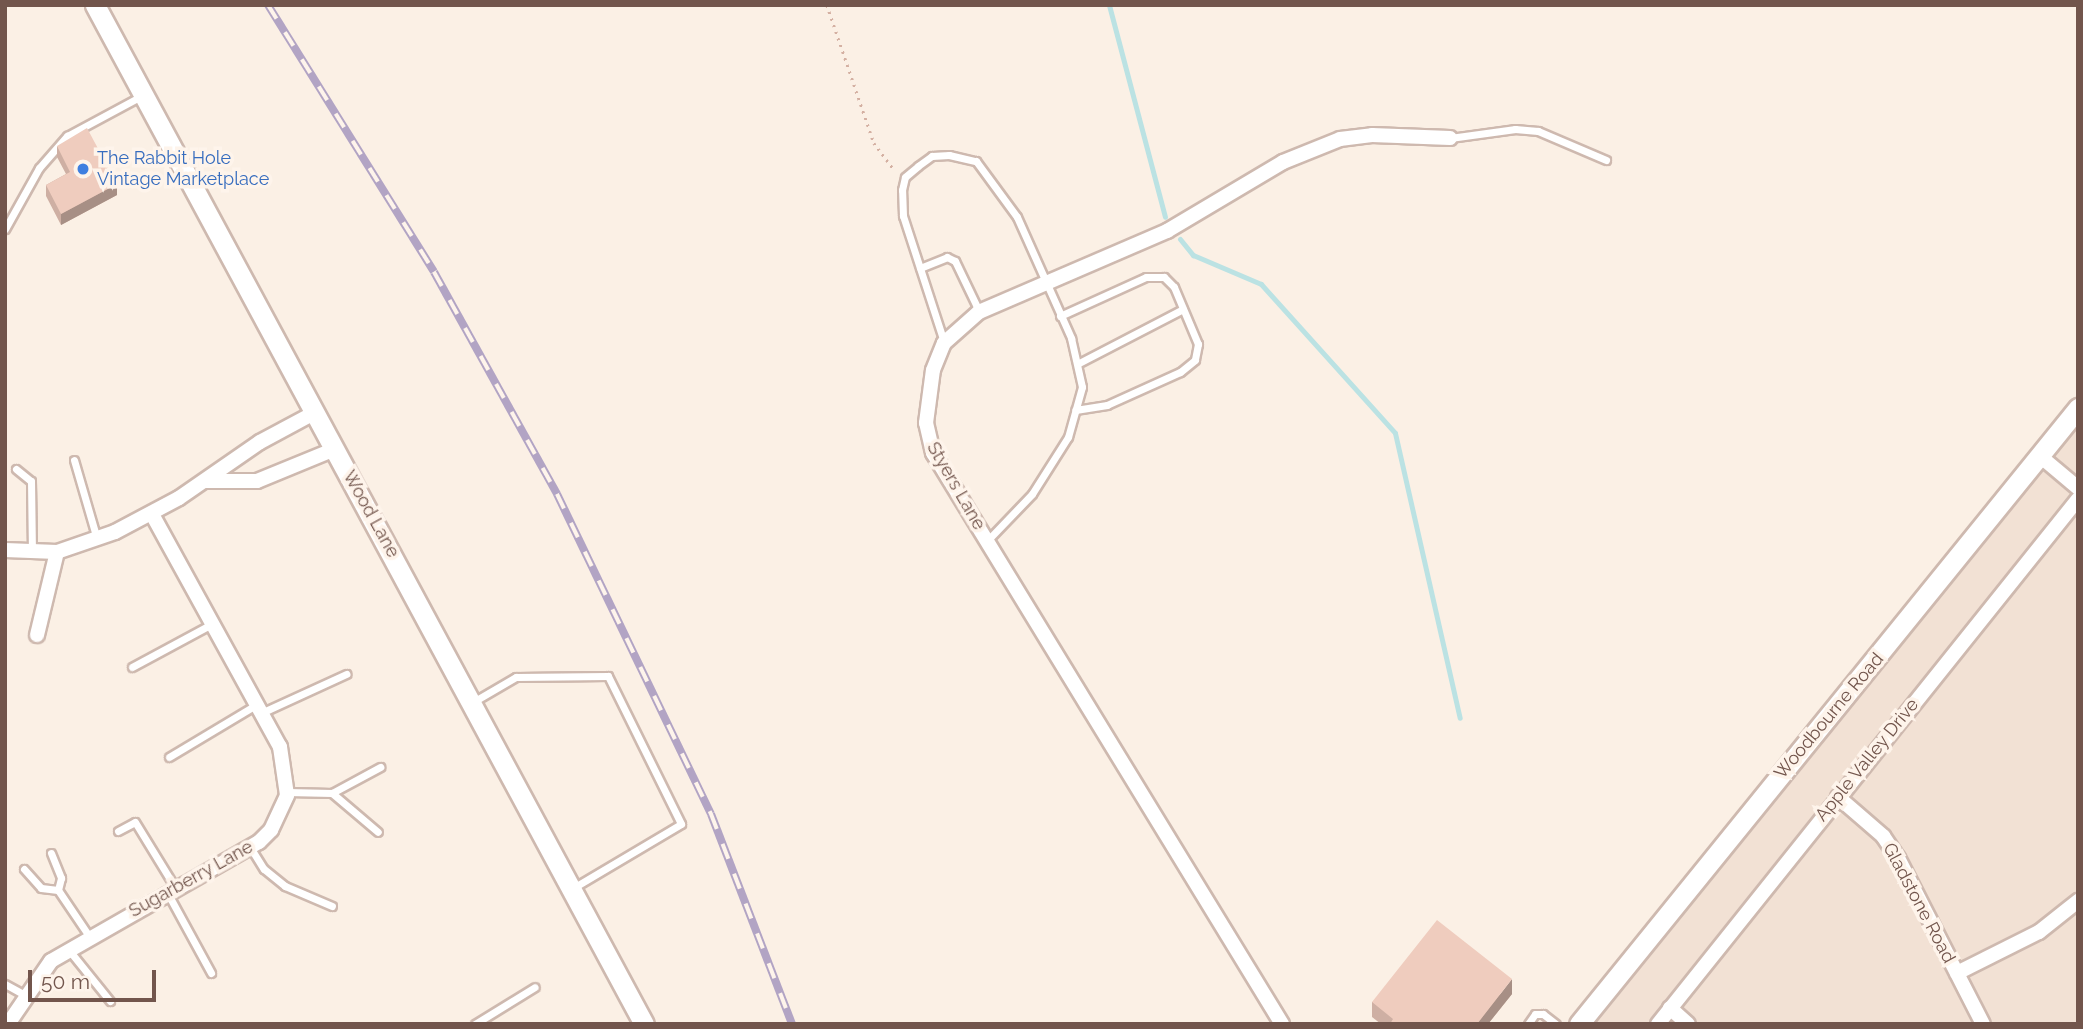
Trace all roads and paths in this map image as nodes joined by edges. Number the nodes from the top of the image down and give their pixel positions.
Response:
1 (95, 5) edge
2 (828, 5) edge
3 (144, 94) junction
4 (1450, 138) joint
5 (1606, 160) dead end
6 (905, 177) junction
7 (5, 229) edge
8 (920, 268) junction
9 (1044, 282) junction
10 (1183, 309) junction
11 (979, 312) junction
12 (1060, 316) junction
13 (944, 343) junction
14 (1079, 363) junction
15 (2078, 408) edge
16 (1075, 410) junction
17 (314, 413) junction
18 (335, 449) junction
19 (2040, 456) junction
20 (74, 460) dead end
21 (16, 469) dead end
22 (206, 481) junction
23 (2078, 488) edge
24 (2078, 499) edge
25 (152, 514) junction
26 (97, 539) junction
27 (987, 541) junction
28 (5, 550) edge
29 (57, 552) junction
30 (32, 554) junction
31 (212, 624) junction
32 (37, 635) dead end
33 (132, 667) dead end
34 (346, 674) dead end
35 (473, 702) junction
36 (259, 710) junction
37 (169, 757) dead end
38 (380, 767) dead end
39 (287, 792) junction
40 (332, 793) junction
41 (1838, 797) junction
42 (118, 831) dead end
43 (378, 832) dead end
44 (250, 847) junction
45 (51, 853) dead end
46 (24, 870) dead end
47 (572, 888) junction
48 (58, 890) junction
49 (172, 891) junction
50 (2078, 901) edge
51 (332, 906) dead end
52 (89, 936) junction
53 (68, 949) junction
54 (211, 973) dead end
55 (1957, 973) junction
56 (5, 984) edge
57 (535, 987) dead end
58 (25, 995) junction
59 (110, 1001) dead end
60 (1670, 1008) junction
61 (8, 1024) edge
62 (475, 1024) edge
63 (645, 1024) edge
64 (1282, 1024) edge
65 (1528, 1024) edge
66 (1556, 1024) edge
67 (1579, 1024) edge
68 (1658, 1024) edge
69 (1688, 1024) edge
70 (1983, 1024) edge

1 - 3 street, Wood Lane
2 - 6 path
3 - 7 lane
3 - 17 street, Wood Lane
4 - 5 lane
4 - 9 street, Styers Lane
6 - 8 lane
6 - 9 lane
8 - 11 lane
8 - 13 lane
9 - 11 street, Styers Lane
9 - 12 lane
10 - 12 lane
10 - 14 lane
10 - 16 lane
11 - 13 street, Styers Lane
12 - 14 lane
13 - 27 street, Styers Lane
14 - 16 lane
15 - 19 street, Woodbourne Road
16 - 27 lane
17 - 18 street, Wood Lane
17 - 22 street
18 - 22 street
18 - 35 street, Wood Lane
19 - 23 street
19 - 67 street, Woodbourne Road
20 - 26 lane
21 - 30 lane
22 - 25 street
24 - 41 street, Apple Valley Drive
25 - 26 street
25 - 31 street, Sugarberry Lane
26 - 29 street
27 - 64 street, Styers Lane
28 - 30 street
29 - 30 street
29 - 32 street
31 - 33 lane
31 - 36 street, Sugarberry Lane
34 - 36 lane
35 - 47 street, Wood Lane
35 - 47 lane
36 - 37 lane
36 - 39 street, Sugarberry Lane
38 - 40 lane
39 - 40 lane
39 - 44 street, Sugarberry Lane
40 - 43 lane
41 - 55 street, Gladstone Road
41 - 60 street, Apple Valley Drive
42 - 49 lane
44 - 49 street, Sugarberry Lane
44 - 51 lane
45 - 48 lane
46 - 48 lane
47 - 63 street, Wood Lane
48 - 52 lane
49 - 52 street, Sugarberry Lane
49 - 54 lane
50 - 55 street
52 - 53 street, Sugarberry Lane
53 - 58 street, Sugarberry Lane
53 - 59 lane
55 - 70 street, Gladstone Road
56 - 58 lane
57 - 62 lane
58 - 61 street, Sugarberry Lane
60 - 68 street, Apple Valley Drive
60 - 69 street
65 - 66 lane

